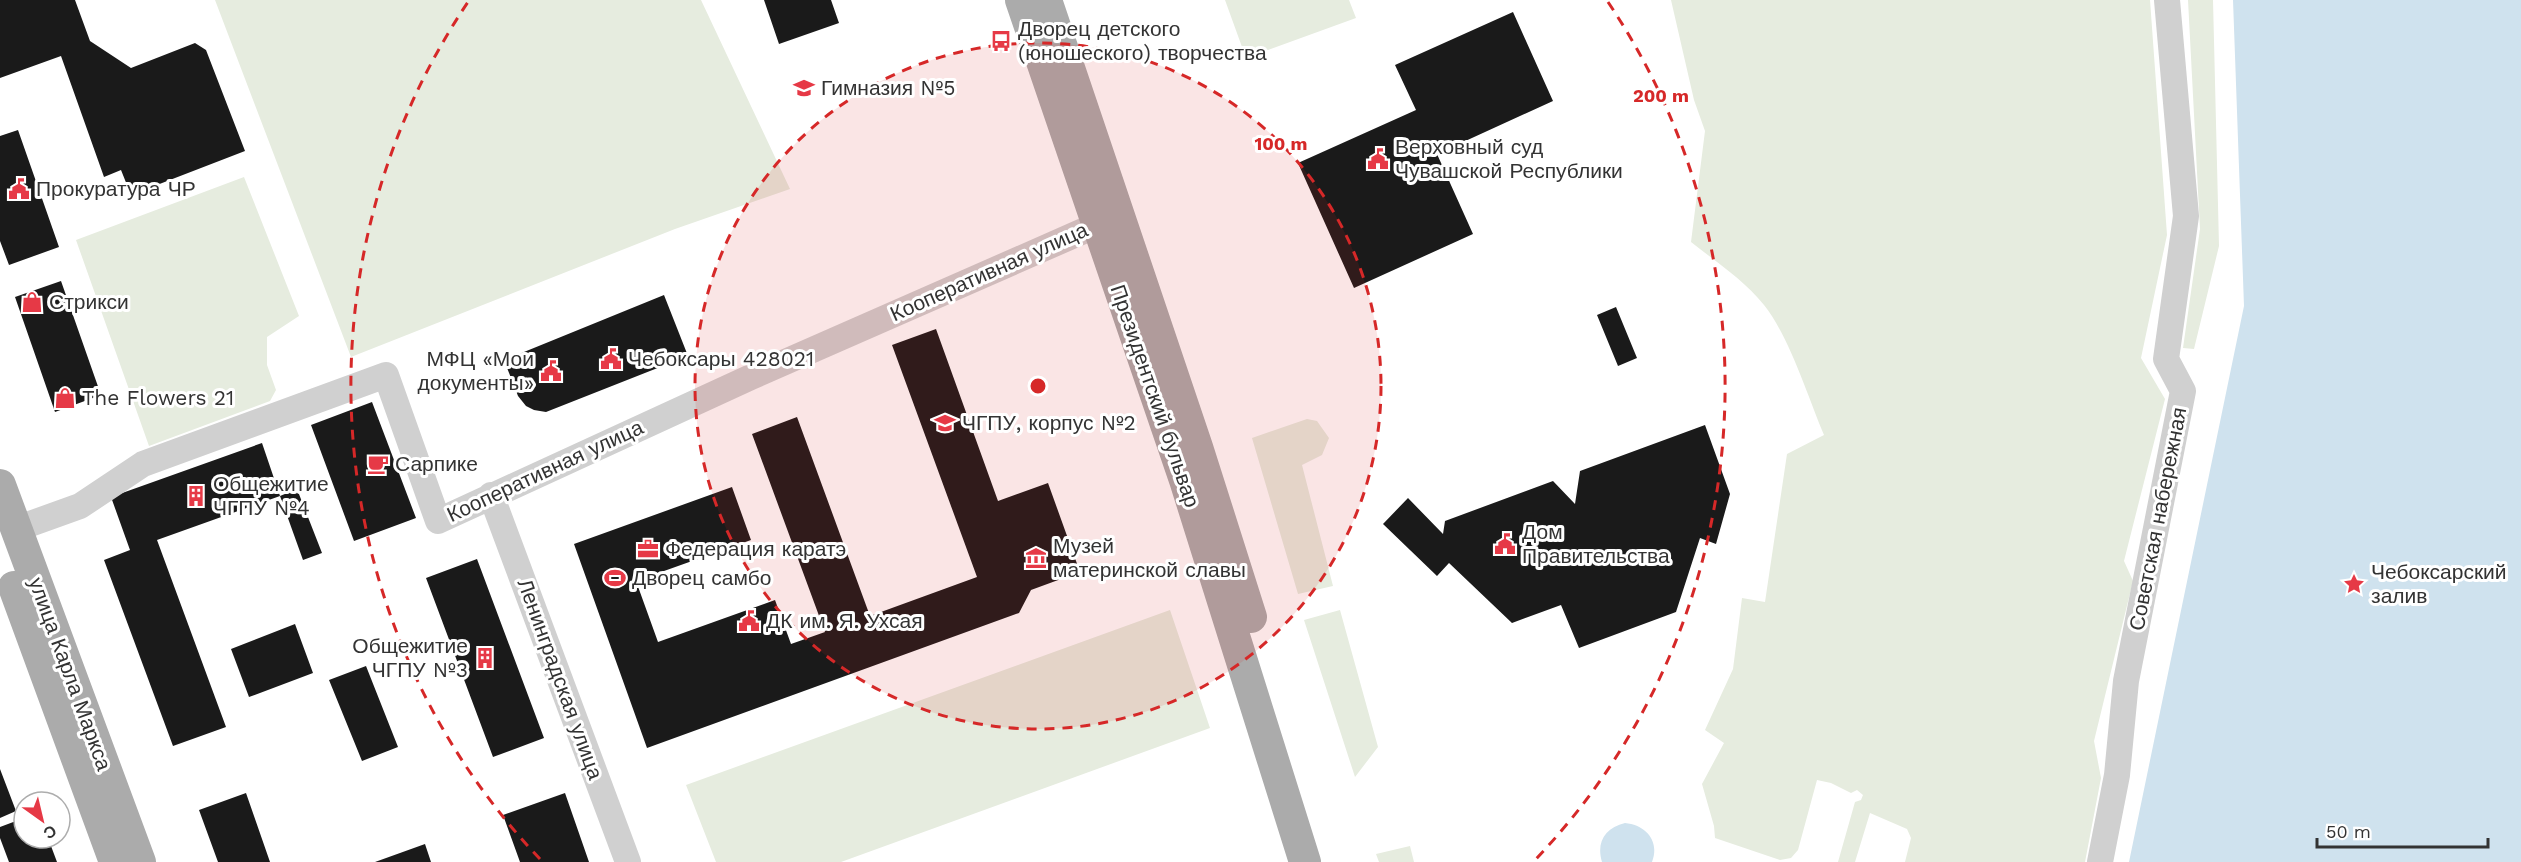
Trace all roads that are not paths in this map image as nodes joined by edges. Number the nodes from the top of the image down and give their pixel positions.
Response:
1 (1021, 0) edge
2 (1046, 0) edge
3 (2167, 0) edge
4 (1072, 113) junction
5 (1108, 221) junction
6 (0, 485) edge
7 (491, 495) junction
8 (5, 538) edge
9 (1301, 813) junction
10 (115, 862) edge
11 (140, 862) edge
12 (628, 862) edge
13 (1305, 862) edge
14 (1326, 862) edge
15 (2100, 862) edge

1 - 4 main road, Президентский бульвар
2 - 4 main road, Президентский бульвар
3 - 15 street, Советская набережная
4 - 5 main road, Президентский бульвар
5 - 7 street, Кооперативная улица
5 - 9 main road, Президентский бульвар
6 - 8 main road, улица Карла Маркса
7 - 8 street, Кооперативная улица
7 - 12 street, Ленинградская улица
8 - 10 main road, улица Карла Маркса
8 - 11 main road, улица Карла Маркса
9 - 13 main road, Президентский бульвар
9 - 14 main road, Президентский бульвар

